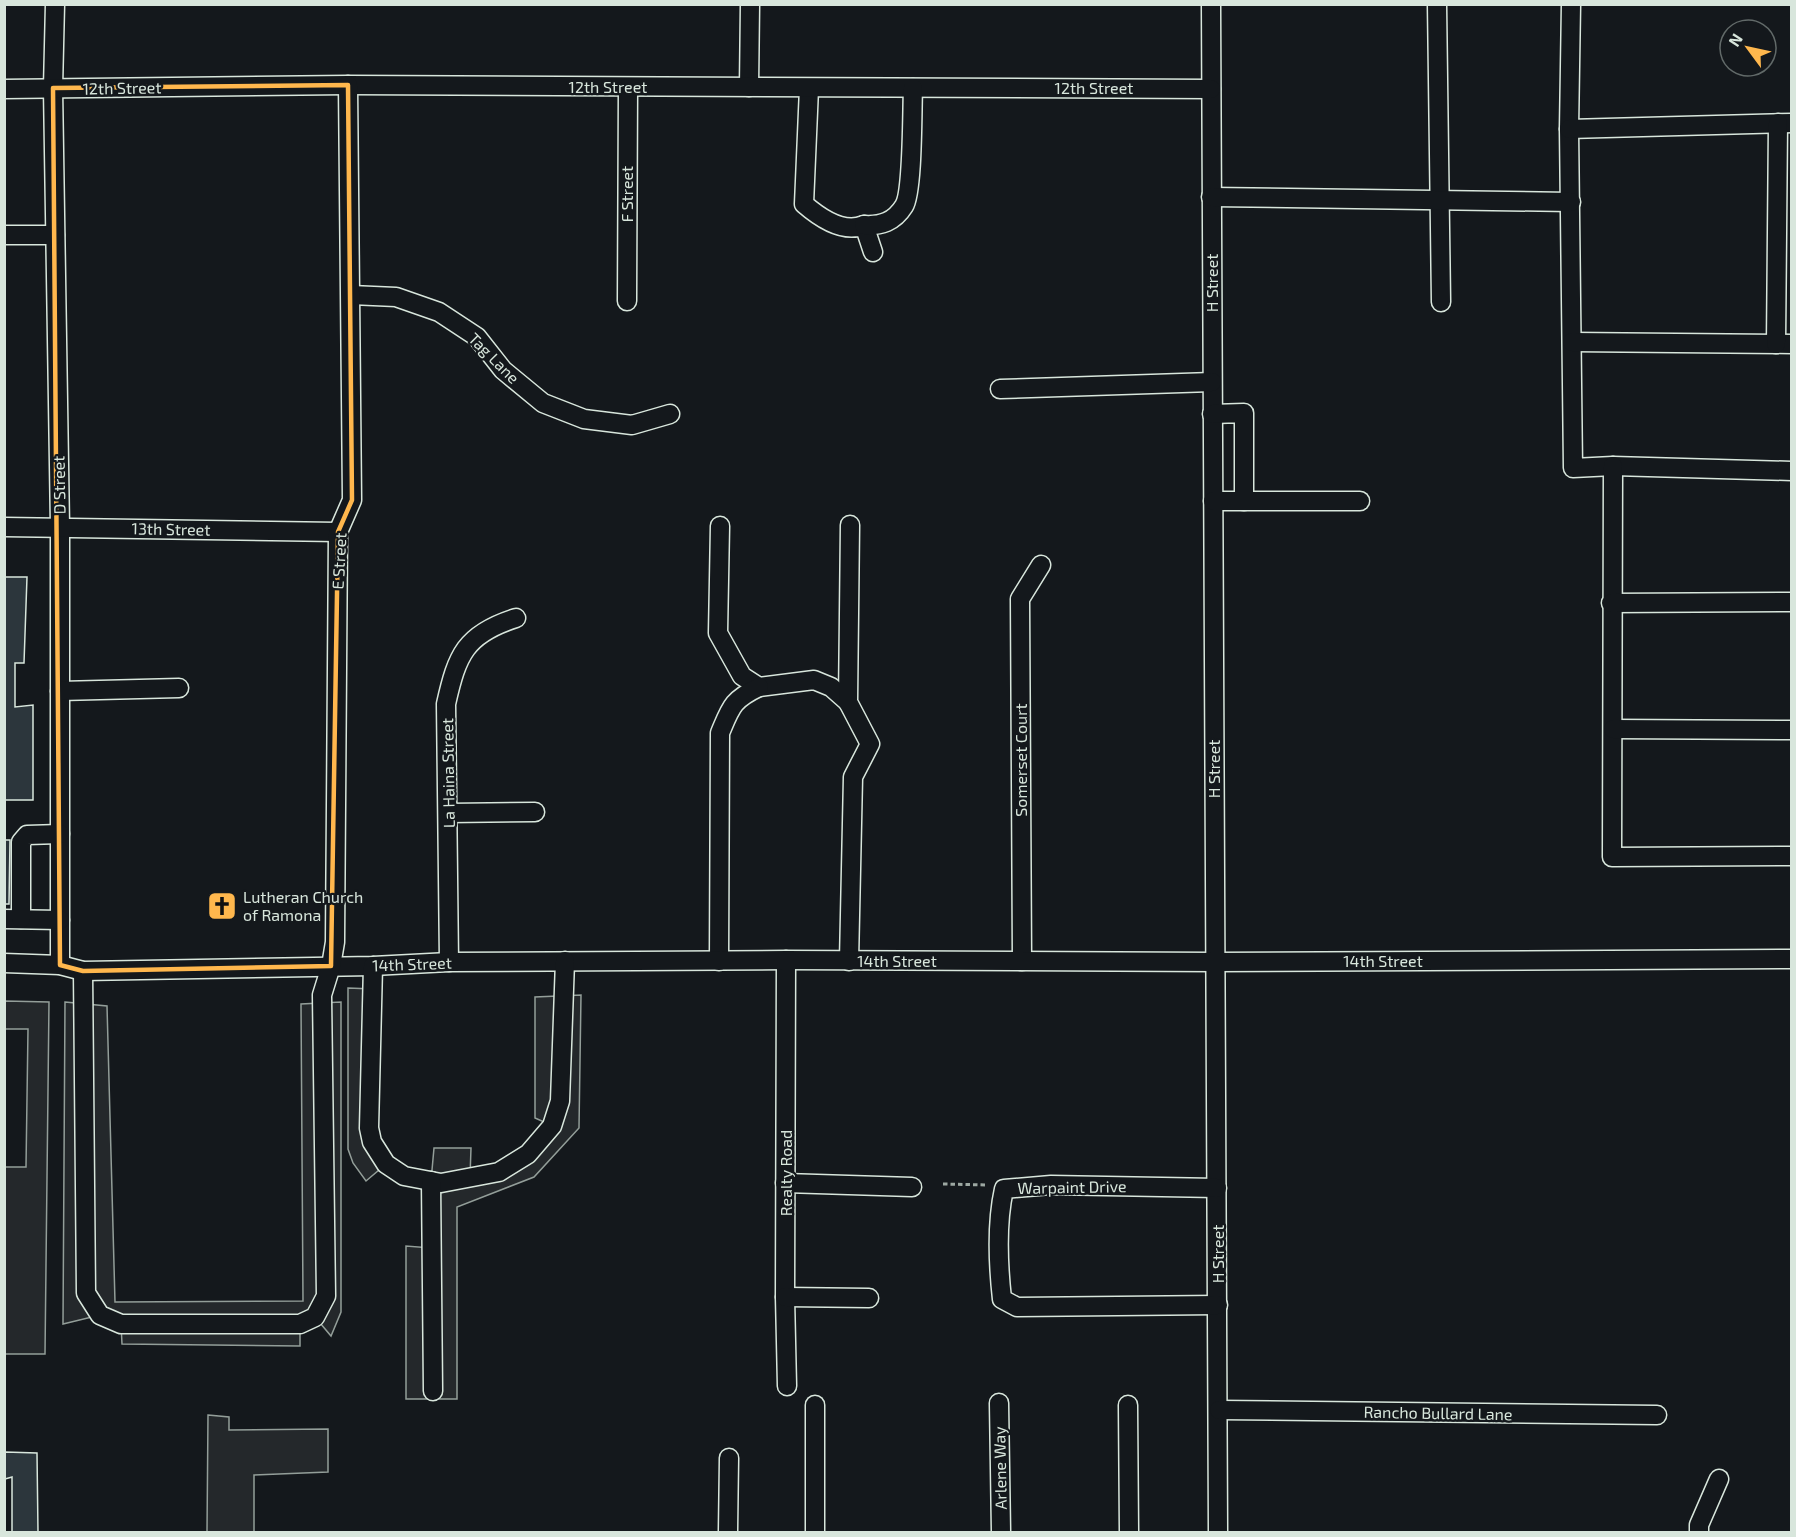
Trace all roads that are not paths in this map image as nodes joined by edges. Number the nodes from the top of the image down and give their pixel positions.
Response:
1 (55, 4) edge
2 (750, 4) edge
3 (1211, 4) edge
4 (1437, 4) edge
5 (1571, 4) edge
6 (348, 85) junction
7 (628, 87) junction
8 (750, 87) junction
9 (53, 88) junction
10 (809, 88) junction
11 (913, 88) junction
12 (4, 89) edge
13 (1211, 89) junction
14 (1785, 123) edge
15 (1569, 129) junction
16 (1211, 197) junction
17 (1438, 201) junction
18 (1571, 202) junction
19 (864, 225) junction
20 (4, 235) edge
21 (55, 236) junction
22 (873, 252) dead end
23 (351, 295) junction
24 (627, 301) dead end
25 (1441, 302) dead end
26 (1572, 342) junction
27 (1784, 344) edge
28 (1212, 382) junction
29 (1000, 388) dead end
30 (670, 414) dead end
31 (1212, 414) junction
32 (1613, 466) junction
33 (1791, 471) edge
34 (1213, 501) junction
35 (1244, 501) junction
36 (1360, 501) dead end
37 (850, 525) dead end
38 (720, 526) dead end
39 (4, 527) edge
40 (60, 527) junction
41 (338, 532) junction
42 (1041, 565) dead end
43 (1791, 602) edge
44 (1611, 603) junction
45 (516, 618) dead end
46 (759, 687) junction
47 (179, 688) dead end
48 (60, 692) junction
49 (848, 702) junction
50 (1613, 729) junction
51 (1791, 730) edge
52 (535, 812) dead end
53 (448, 813) junction
54 (60, 834) junction
55 (1791, 856) edge
56 (13, 919) edge
57 (60, 920) junction
58 (1791, 959) edge
59 (786, 960) junction
60 (566, 961) junction
61 (719, 961) junction
62 (849, 961) junction
63 (1022, 961) junction
64 (449, 962) junction
65 (1216, 962) junction
66 (4, 963) edge
67 (60, 965) junction
68 (331, 966) junction
69 (374, 966) junction
70 (83, 971) junction
71 (431, 1181) junction
72 (785, 1183) junction
73 (912, 1187) dead end
74 (1217, 1188) junction
75 (785, 1297) junction
76 (869, 1298) dead end
77 (1218, 1305) junction
78 (787, 1386) dead end
79 (433, 1391) dead end
80 (999, 1403) dead end
81 (815, 1405) dead end
82 (1128, 1405) dead end
83 (1219, 1410) junction
84 (1657, 1415) dead end
85 (729, 1458) dead end
86 (1719, 1479) dead end
87 (728, 1533) edge
88 (815, 1533) edge
89 (1001, 1533) edge
90 (1128, 1533) edge
91 (1218, 1533) edge
92 (1699, 1533) edge

1 - 9 street, D Street
2 - 8 street
3 - 13 street, H Street
4 - 17 street
5 - 15 street
6 - 7 street, 12th Street
6 - 9 street, 12th Street
6 - 23 street, E Street
7 - 8 street, 12th Street
7 - 24 street, F Street
8 - 10 street, 12th Street
9 - 12 street, 12th Street
9 - 21 street, D Street
10 - 11 street, 12th Street
10 - 19 street
11 - 13 street, 12th Street
11 - 19 street
13 - 16 street, H Street
14 - 15 street
14 - 27 street
15 - 18 street
16 - 17 street
16 - 28 street, H Street
17 - 18 street
17 - 25 street
18 - 26 street
19 - 22 street
20 - 21 street
21 - 40 street, D Street
23 - 30 street, Tag Lane
23 - 41 street, E Street
26 - 27 street
26 - 32 street
28 - 29 street
28 - 31 street, H Street
31 - 34 street, H Street
31 - 35 street
32 - 33 street
32 - 44 street
34 - 35 street
34 - 65 street, H Street
35 - 36 street
37 - 49 street
38 - 46 street
39 - 40 street, 13th Street
40 - 41 street, 13th Street
40 - 48 street, D Street
41 - 68 street, E Street
42 - 63 street, Somerset Court
43 - 44 street
44 - 50 street
45 - 53 street, La Haina Street
46 - 49 street
46 - 61 street
47 - 48 street
48 - 54 street, D Street
49 - 62 street
50 - 51 street
50 - 55 street
52 - 53 street
53 - 64 street, La Haina Street
54 - 56 street
54 - 57 street, D Street
56 - 57 street
57 - 67 street, D Street
58 - 65 street, 14th Street
59 - 61 street, 14th Street
59 - 62 street, 14th Street
59 - 72 street, Realty Road
60 - 61 street, 14th Street
60 - 64 street, 14th Street
60 - 71 street
62 - 63 street, 14th Street
63 - 65 street, 14th Street
64 - 69 street, 14th Street
65 - 74 street, H Street
66 - 67 street, 14th Street
67 - 70 street, 14th Street
68 - 69 street, 14th Street
68 - 70 street, 14th Street
68 - 70 street, E Street
69 - 71 street
71 - 79 street
72 - 73 street
72 - 75 street, Realty Road
74 - 77 street, H Street
74 - 77 street, Warpaint Drive
75 - 76 street
75 - 78 street, Realty Road
77 - 83 street, H Street
80 - 89 street, Arlene Way
81 - 88 street
82 - 90 street
83 - 84 street, Rancho Bullard Lane
83 - 91 street, H Street
85 - 87 street
86 - 92 street

